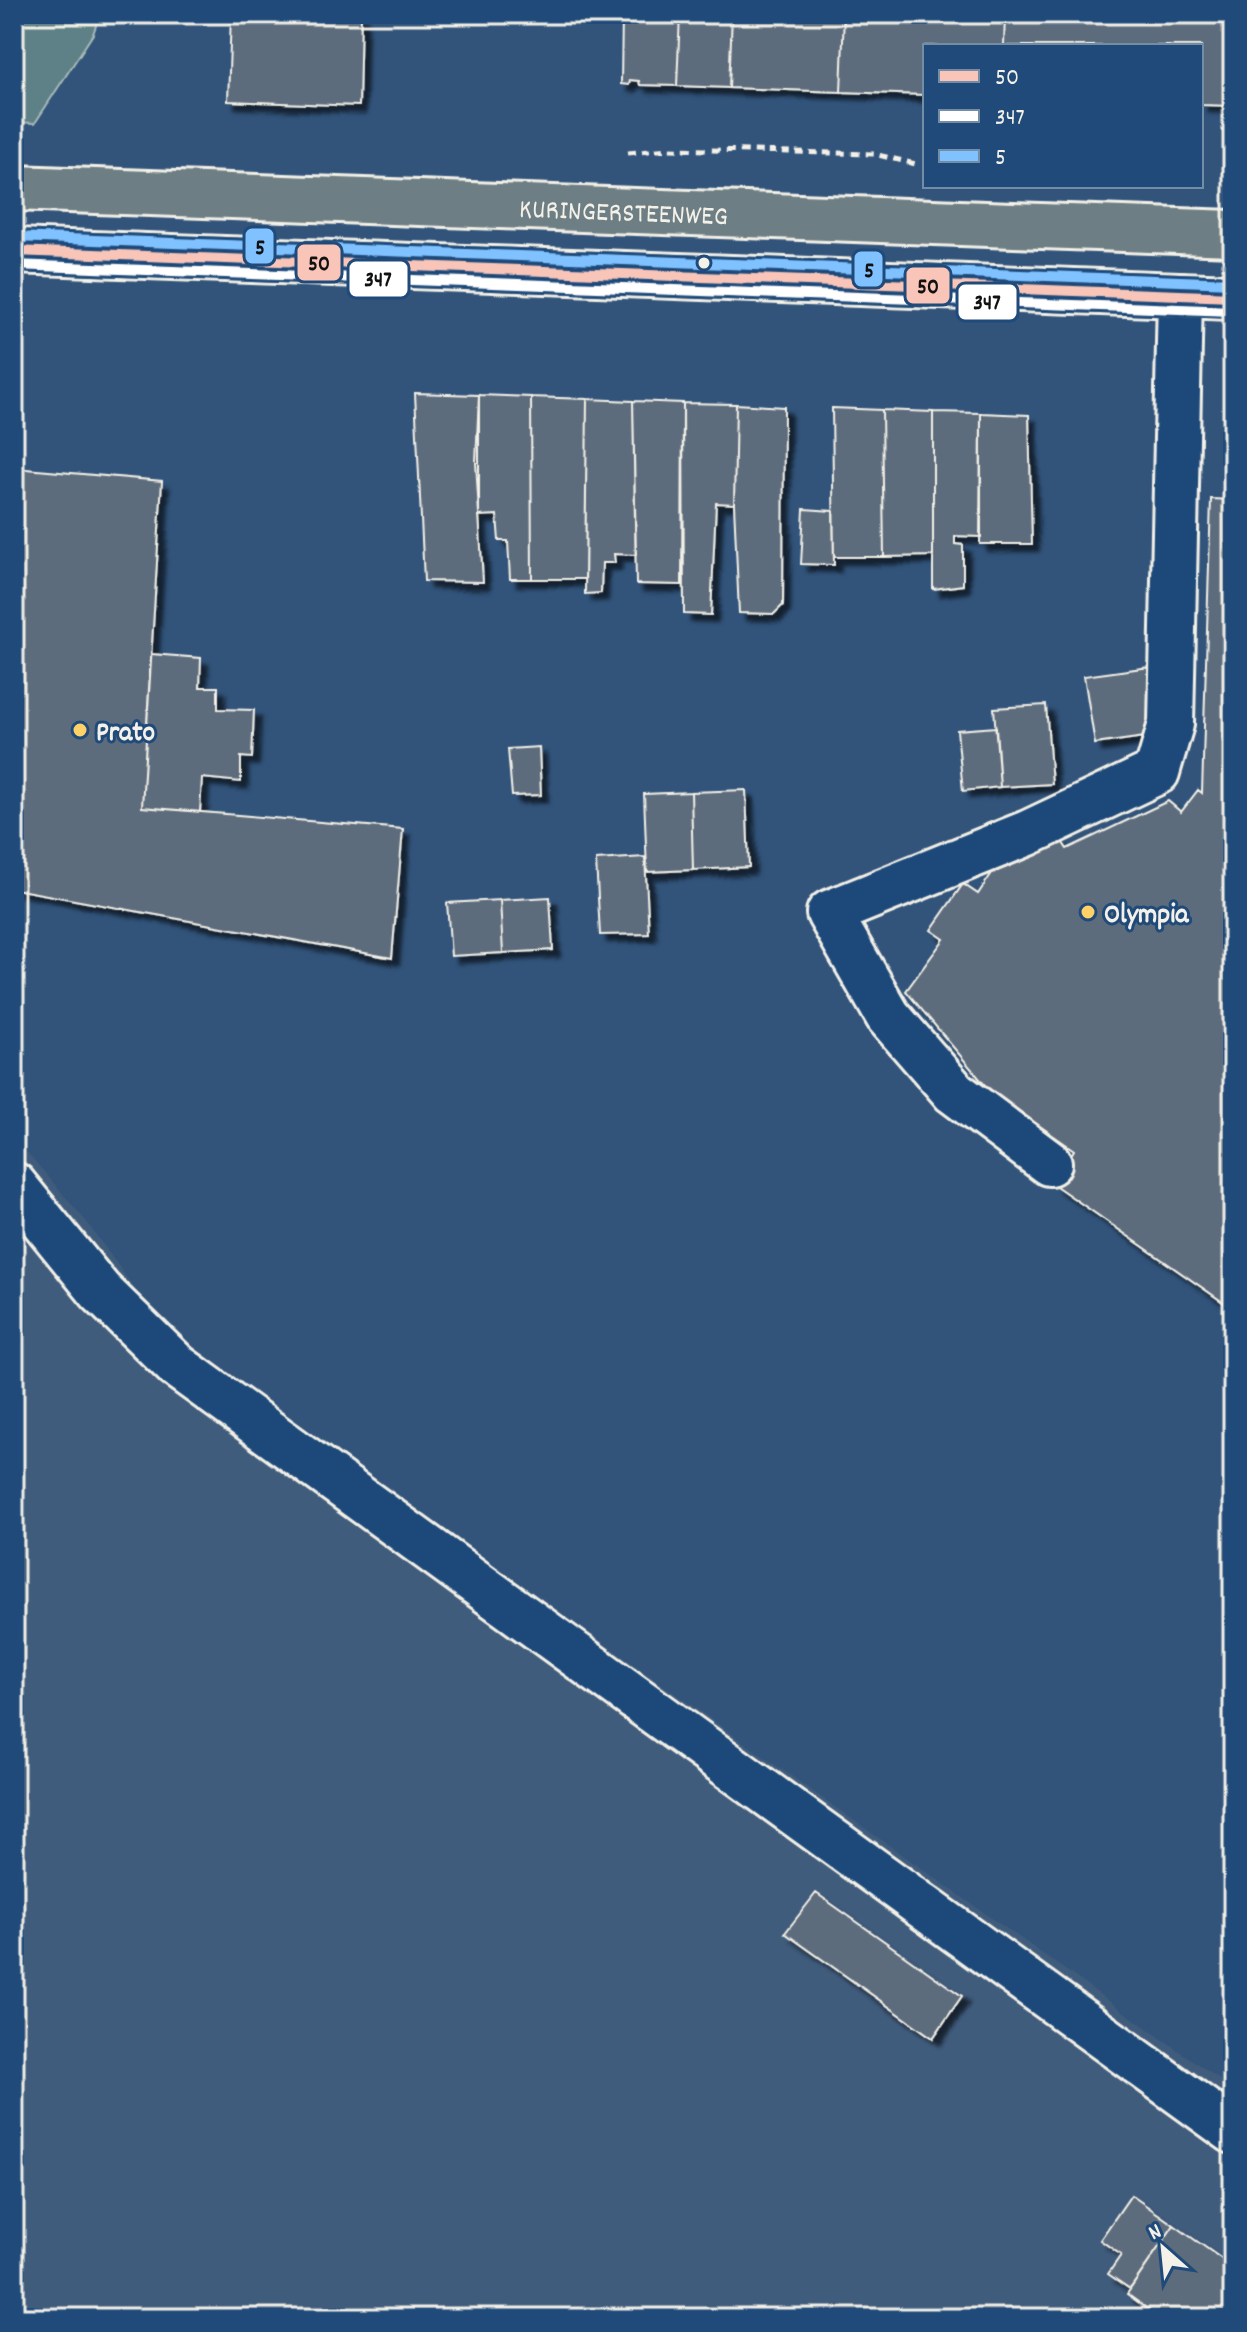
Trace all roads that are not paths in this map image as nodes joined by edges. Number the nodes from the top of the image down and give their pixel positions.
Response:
1 (14, 188) edge
2 (1233, 233) edge
3 (14, 251) edge
4 (1180, 295) junction
5 (1233, 297) edge
6 (1049, 1163) dead end
7 (14, 1185) edge
8 (1233, 2131) edge

1 - 2 main road, KURINGERSTEENWEG
3 - 4 main road
4 - 5 main road
4 - 6 lane
7 - 8 lane

